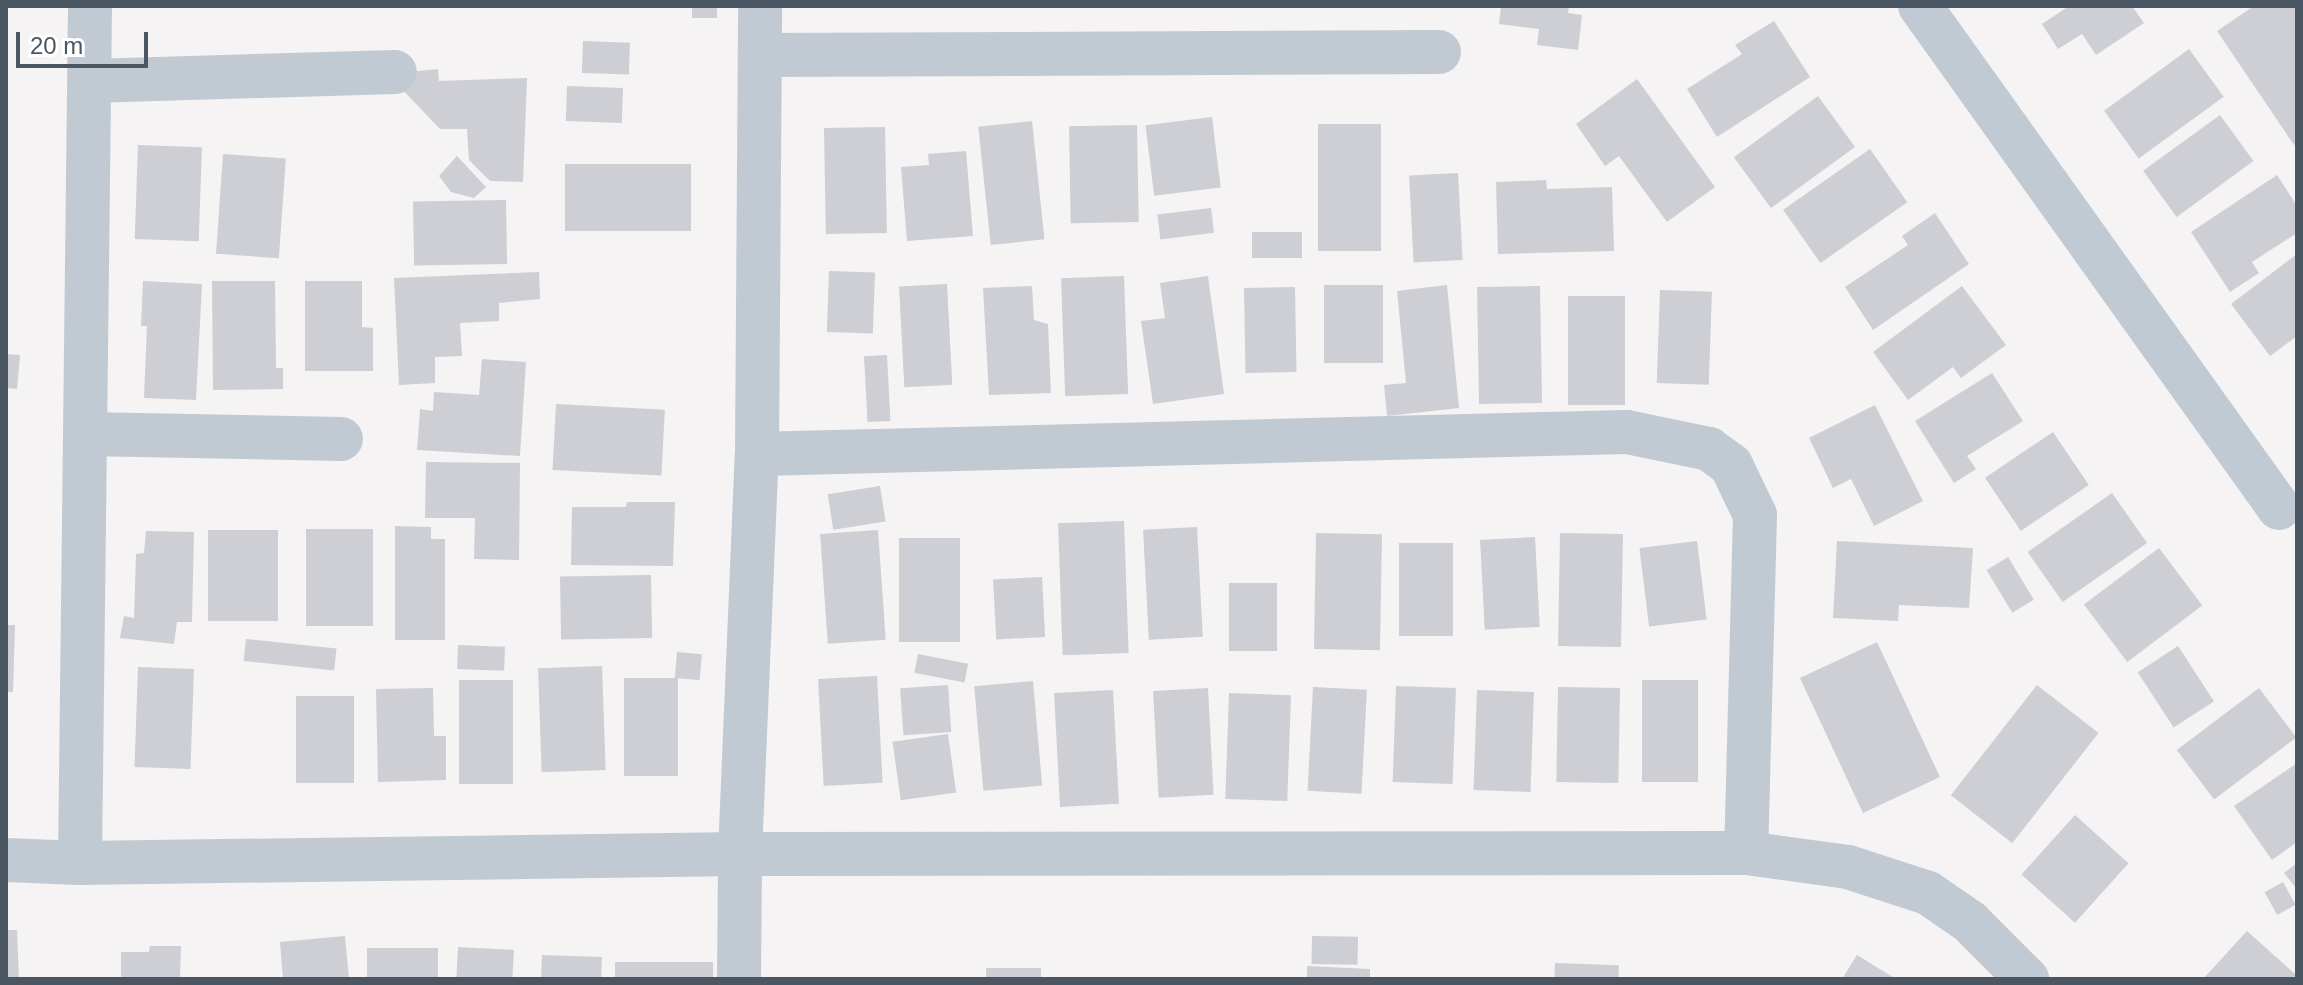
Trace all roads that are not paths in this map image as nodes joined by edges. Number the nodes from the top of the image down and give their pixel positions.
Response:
1 (90, 6) edge
2 (760, 6) edge
3 (1920, 6) edge
4 (1439, 52) dead end
5 (761, 55) junction
6 (395, 72) dead end
7 (90, 81) junction
8 (85, 434) junction
9 (341, 439) dead end
10 (757, 454) junction
11 (2291, 511) edge
12 (1746, 853) junction
13 (740, 854) junction
14 (6, 860) edge
15 (80, 863) junction
16 (739, 979) edge
17 (2027, 979) edge

1 - 7 street
2 - 5 street
3 - 11 street
4 - 5 street
5 - 10 street
6 - 7 street
7 - 8 street
8 - 9 street
8 - 15 street
10 - 12 street
10 - 13 street
12 - 13 street
12 - 17 street
13 - 15 street
13 - 16 street
14 - 15 street

